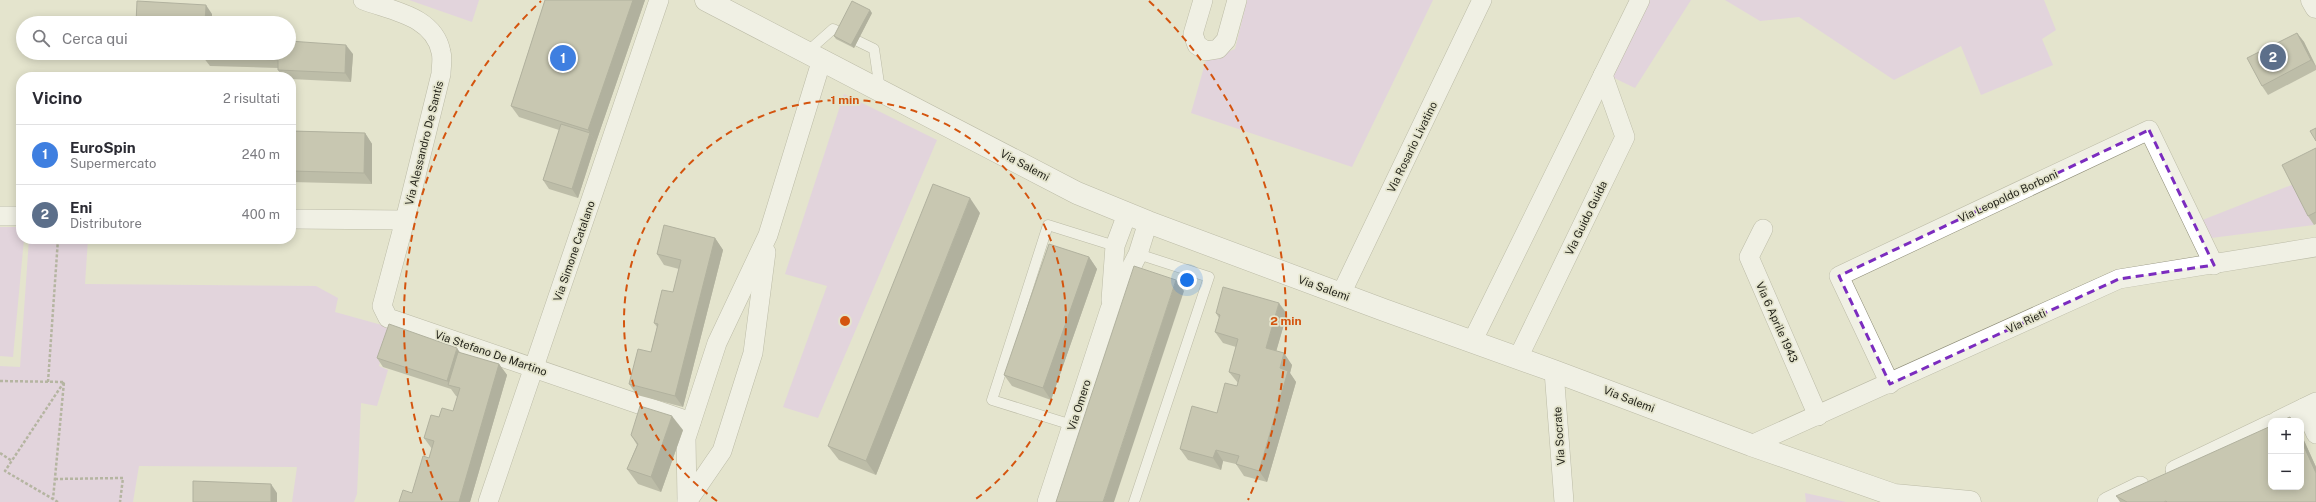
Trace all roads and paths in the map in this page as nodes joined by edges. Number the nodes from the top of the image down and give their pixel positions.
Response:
1 (363, 0) edge
2 (659, 0) edge
3 (706, 0) edge
4 (1202, 0) edge
5 (1236, 0) edge
6 (1482, 0) edge
7 (1640, 0) edge
8 (2312, 0) edge
9 (2316, 7) edge
10 (815, 55) junction
11 (1603, 75) junction
12 (880, 90) junction
13 (1127, 214) junction
14 (0, 216) edge
15 (16, 216) edge
16 (296, 219) edge
17 (405, 220) junction
18 (1148, 222) junction
19 (1763, 229) dead end
20 (768, 235) junction
21 (58, 244) edge
22 (1115, 246) junction
23 (2316, 247) edge
24 (1138, 254) junction
25 (2214, 265) junction
26 (1341, 294) junction
27 (1110, 309) junction
28 (1472, 342) junction
29 (1518, 358) junction
30 (534, 367) junction
31 (1554, 370) junction
32 (0, 381) edge
33 (48, 382) junction
34 (64, 382) junction
35 (1890, 384) junction
36 (2310, 405) edge
37 (1818, 416) junction
38 (2283, 418) edge
39 (691, 422) junction
40 (1072, 425) junction
41 (2268, 425) edge
42 (2316, 434) edge
43 (1751, 445) junction
44 (0, 453) edge
45 (12, 461) junction
46 (55, 479) junction
47 (53, 499) junction
48 (1914, 500) edge
49 (58, 502) edge
50 (120, 502) edge
51 (488, 502) edge
52 (688, 502) edge
53 (1047, 502) edge
54 (1134, 502) edge
55 (1564, 502) edge
56 (1970, 502) edge
57 (2107, 502) edge

1 - 17 street, Via Alessandro De Santis
2 - 30 street, Via Simone Catalano
3 - 10 street, Via Salemi
4 - 5 street
6 - 26 street, Via Rosario Livatino
7 - 11 street
8 - 9 street
10 - 12 street, Via Salemi
10 - 12 lane
10 - 20 street
11 - 28 street
11 - 29 street, Via Guido Guida
12 - 13 street, Via Salemi
13 - 18 street, Via Salemi
13 - 22 street
14 - 15 street
16 - 17 street, Via Alessandro De Santis
17 - 30 street, Via Stefano De Martino
18 - 24 street
18 - 26 street, Via Salemi
19 - 37 street, Via 6 Aprile 1943
20 - 39 street
20 - 52 street
21 - 33 path
22 - 27 street
22 - 40 lane
23 - 25 street, Via Rieti
24 - 27 street
24 - 54 lane
25 - 35 street, Via Rieti
25 - 35 street, Via Leopoldo Borboni
26 - 28 street, Via Salemi
27 - 40 street, Via Omero
28 - 29 street, Via Salemi
29 - 31 street, Via Salemi
30 - 39 street, Via Stefano De Martino
30 - 51 street, Via Simone Catalano
31 - 43 street, Via Salemi
31 - 55 street, Via Socrate
32 - 33 path
33 - 34 path
34 - 45 path
34 - 46 path
35 - 37 street, Via Rieti
36 - 38 street
36 - 42 street
37 - 43 street, Via Rieti
39 - 52 street
40 - 53 street, Via Omero
41 - 57 street
43 - 48 street, Via Salemi
44 - 45 path
45 - 47 path
46 - 47 path
46 - 50 path
47 - 49 path
48 - 56 street, Via Salemi

